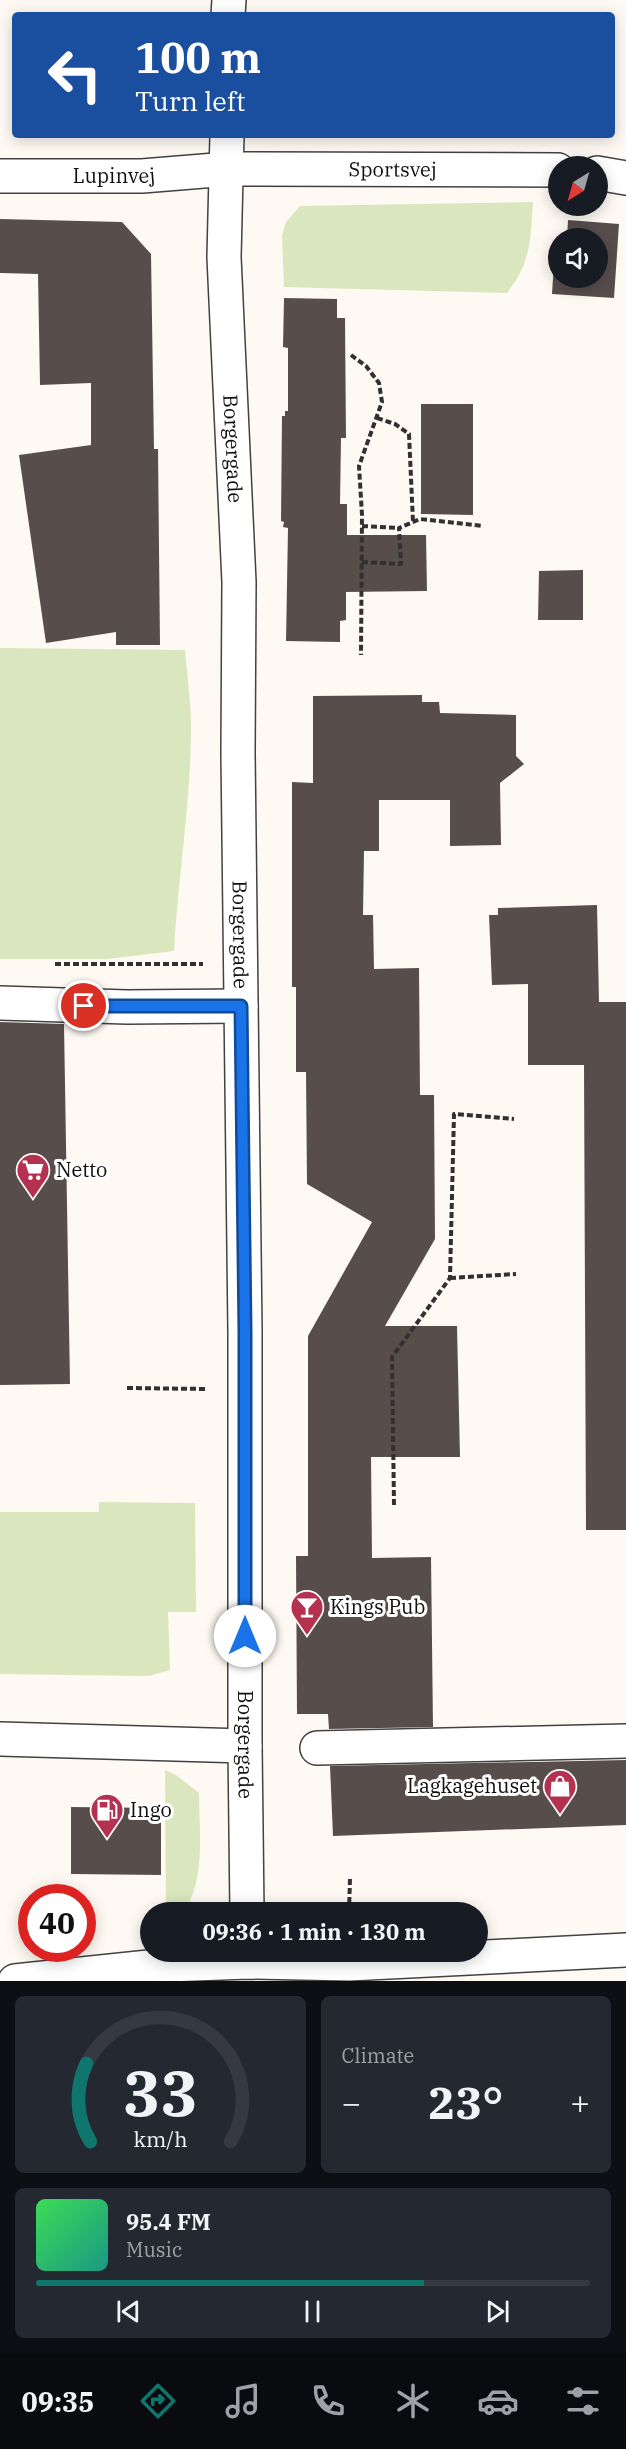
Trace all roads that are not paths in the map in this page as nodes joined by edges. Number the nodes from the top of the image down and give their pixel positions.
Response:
1 (227, 138) edge
2 (228, 169) junction
3 (548, 170) edge
4 (608, 175) edge
5 (0, 176) edge
6 (626, 178) edge
7 (0, 1003) edge
8 (241, 1006) junction
9 (0, 1738) edge
10 (626, 1741) edge
11 (245, 1746) junction
12 (317, 1748) dead end
13 (247, 1902) edge
14 (626, 1950) edge
15 (248, 1965) edge
16 (15, 1981) edge

1 - 2 street, Borgergade
2 - 3 street, Sportsvej
2 - 5 street, Lupinvej
2 - 8 street, Borgergade
4 - 6 street
7 - 8 street
8 - 11 street, Borgergade
9 - 11 street
10 - 12 street
11 - 13 street, Borgergade
14 - 15 street
15 - 16 street

